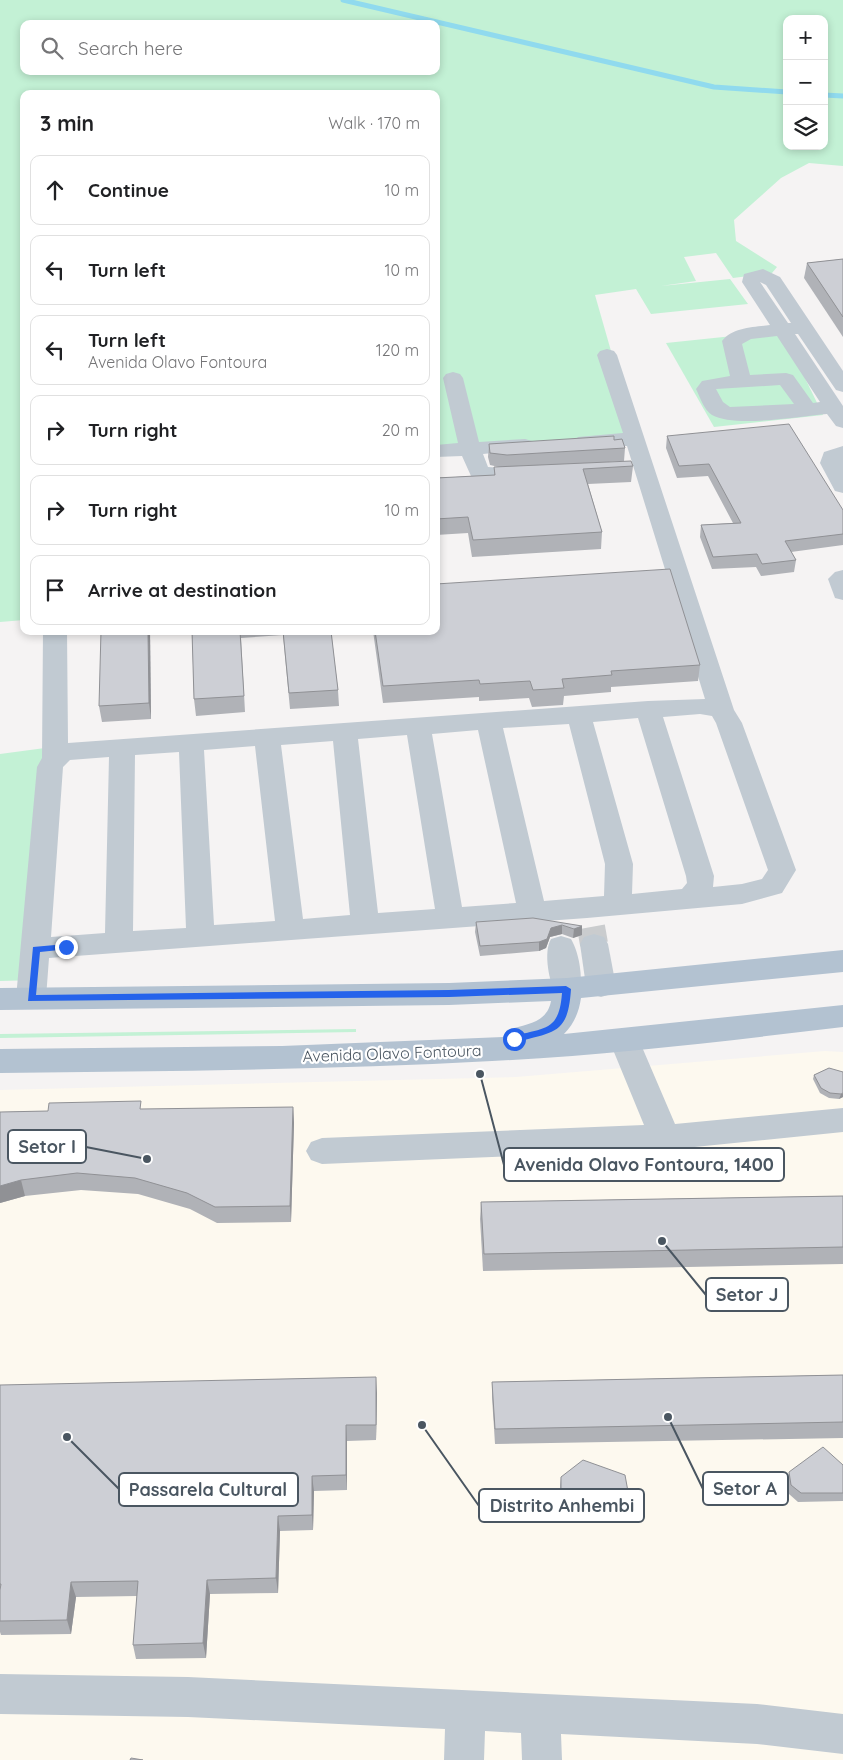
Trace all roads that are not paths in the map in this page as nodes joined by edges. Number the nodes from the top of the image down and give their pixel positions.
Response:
1 (804, 328) junction
2 (783, 329) junction
3 (607, 355) dead end
4 (453, 378) dead end
5 (741, 381) junction
6 (843, 386) edge
7 (795, 391) junction
8 (711, 399) junction
9 (807, 409) junction
10 (838, 414) edge
11 (635, 439) junction
12 (568, 442) edge
13 (542, 444) edge
14 (470, 448) junction
15 (440, 450) edge
16 (843, 452) edge
17 (546, 474) edge
18 (843, 486) edge
19 (843, 577) edge
20 (843, 593) edge
21 (55, 635) edge
22 (648, 709) junction
23 (721, 710) junction
24 (579, 715) junction
25 (489, 722) junction
26 (418, 727) junction
27 (345, 732) junction
28 (266, 738) junction
29 (191, 743) junction
30 (122, 748) junction
31 (54, 758) junction
32 (691, 898) junction
33 (618, 904) junction
34 (450, 917) junction
35 (552, 923) junction
36 (365, 924) junction
37 (591, 926) junction
38 (290, 929) junction
39 (200, 936) junction
40 (118, 942) junction
41 (36, 949) junction
42 (843, 961) edge
43 (601, 986) junction
44 (566, 989) junction
45 (31, 998) junction
46 (0, 1000) edge
47 (843, 1016) edge
48 (624, 1040) junction
49 (494, 1049) junction
50 (0, 1061) edge
51 (843, 1120) edge
52 (665, 1138) junction
53 (322, 1151) dead end
54 (0, 1694) edge
55 (465, 1710) junction
56 (541, 1714) junction
57 (843, 1734) edge
58 (464, 1760) edge
59 (542, 1760) edge

1 - 2 lane
1 - 2 lane
1 - 6 lane
2 - 5 lane
2 - 10 lane
3 - 11 lane
4 - 14 lane
5 - 7 lane
5 - 8 lane
7 - 8 lane
7 - 9 lane
8 - 9 lane
9 - 10 lane
11 - 12 lane
11 - 23 lane
13 - 14 lane
14 - 15 lane
14 - 17 lane
16 - 18 lane
19 - 20 lane
21 - 31 lane
22 - 23 lane
22 - 24 lane
22 - 32 lane
23 - 32 lane
24 - 25 lane
24 - 33 lane
25 - 26 lane
25 - 35 lane
26 - 27 lane
26 - 34 lane
27 - 28 lane
27 - 36 lane
28 - 29 lane
28 - 38 lane
29 - 30 lane
29 - 39 lane
30 - 31 lane
30 - 40 lane
31 - 41 lane
32 - 33 lane
33 - 37 lane
34 - 35 lane
34 - 36 lane
35 - 37 lane
35 - 44 lane
36 - 38 lane
37 - 43 lane
38 - 39 lane
39 - 40 lane
40 - 41 lane
41 - 45 lane
42 - 43 main road
43 - 44 main road
44 - 45 main road
44 - 49 main road
45 - 46 main road
47 - 48 main road, Avenida Olavo Fontoura
48 - 49 main road, Avenida Olavo Fontoura
48 - 52 lane
49 - 50 main road, Avenida Olavo Fontoura
51 - 52 lane
52 - 53 lane
54 - 55 lane
55 - 56 lane
55 - 58 lane
56 - 57 lane
56 - 59 lane

